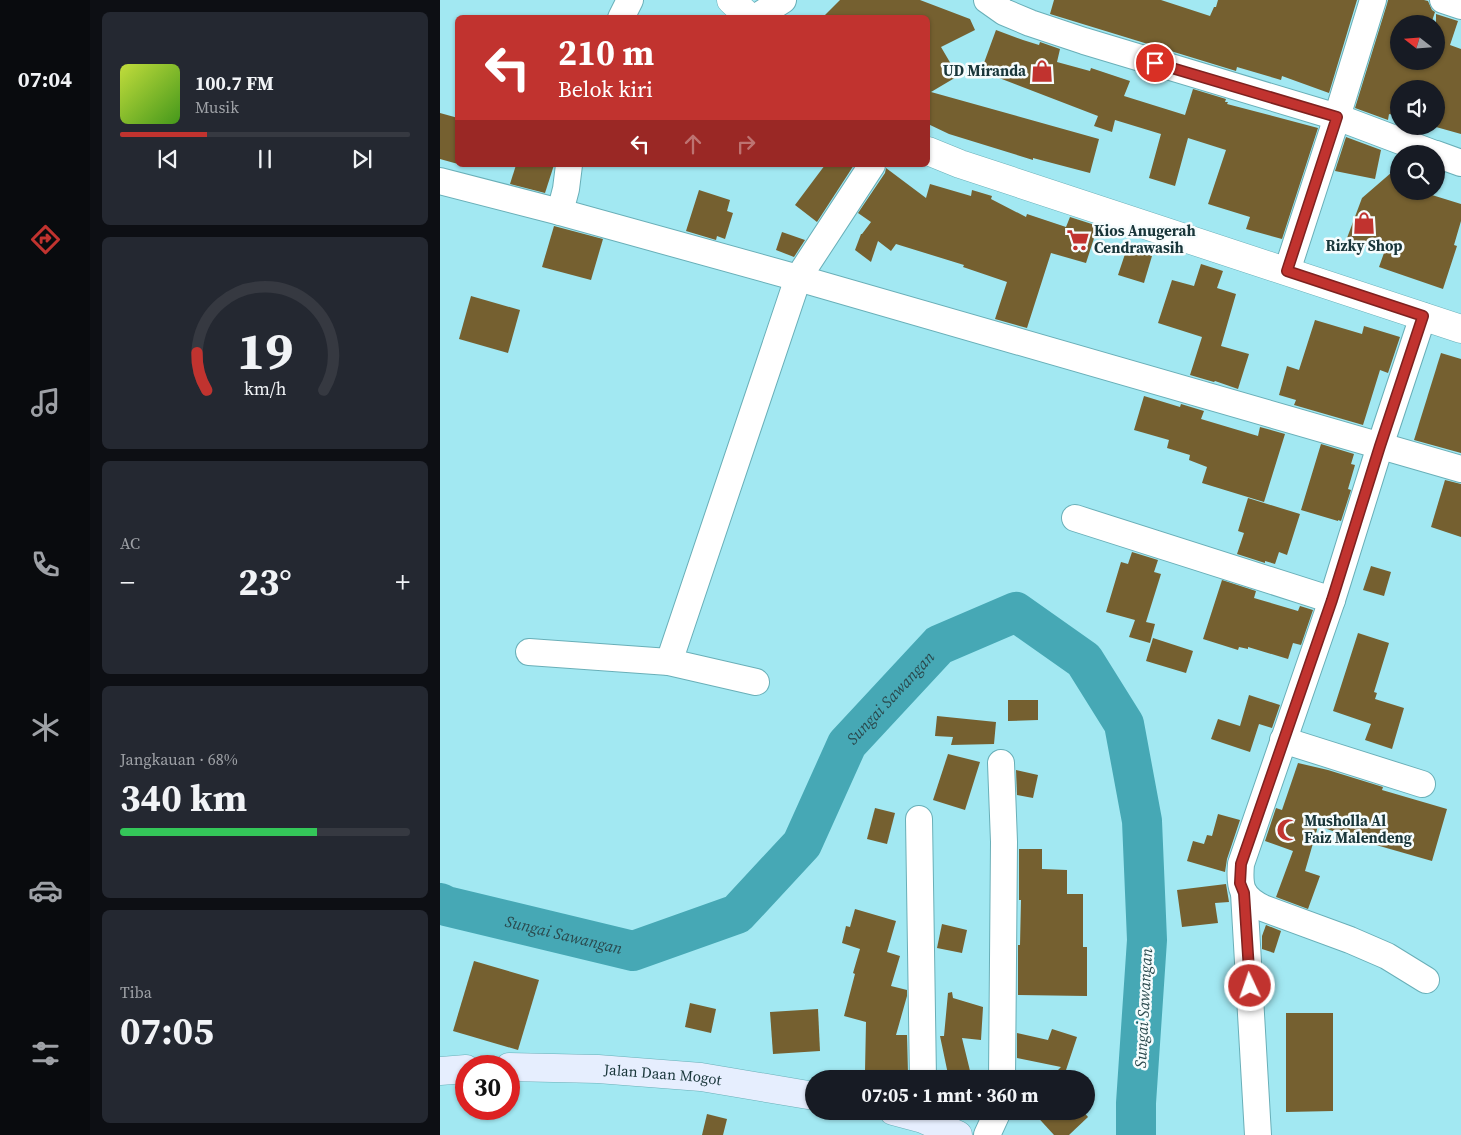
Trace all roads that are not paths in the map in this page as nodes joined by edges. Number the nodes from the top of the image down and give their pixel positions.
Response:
1 (630, 0) edge
2 (731, 0) edge
3 (783, 0) edge
4 (987, 0) edge
5 (1373, 0) edge
6 (1443, 0) edge
7 (1461, 6) edge
8 (622, 15) edge
9 (747, 15) edge
10 (760, 15) edge
11 (1337, 117) junction
12 (1412, 145) edge
13 (930, 152) edge
14 (1445, 157) edge
15 (1461, 163) edge
16 (569, 167) edge
17 (871, 167) edge
18 (440, 182) edge
19 (560, 212) junction
20 (1287, 271) junction
21 (798, 278) junction
22 (1423, 316) junction
23 (1461, 329) edge
24 (1380, 446) junction
25 (1461, 470) edge
26 (1075, 518) dead end
27 (1332, 600) junction
28 (529, 652) dead end
29 (668, 662) junction
30 (756, 682) dead end
31 (1284, 740) junction
32 (1002, 764) dead end
33 (1422, 784) dead end
34 (919, 819) dead end
35 (1244, 893) junction
36 (1426, 980) dead end
37 (520, 1067) edge
38 (455, 1070) edge
39 (923, 1070) edge
40 (1002, 1070) edge
41 (440, 1072) edge
42 (805, 1094) edge
43 (932, 1120) edge
44 (994, 1120) edge
45 (958, 1135) edge
46 (987, 1135) edge
47 (1258, 1135) edge

1 - 8 street
2 - 9 street
3 - 10 street
4 - 11 street
5 - 11 street
6 - 7 street
11 - 12 street
11 - 20 street
13 - 20 street
14 - 15 street
16 - 19 street
17 - 21 street
18 - 19 street
19 - 21 street
20 - 22 street
21 - 24 street
21 - 29 street
22 - 23 street
22 - 24 street
24 - 25 street
24 - 27 street
26 - 27 street
27 - 31 street
28 - 29 street
29 - 30 street
31 - 33 street
31 - 35 street
32 - 40 street
34 - 39 street
35 - 36 street
35 - 47 street
37 - 42 main road, Jalan Daan Mogot
38 - 41 main road
43 - 45 main road
44 - 46 street

